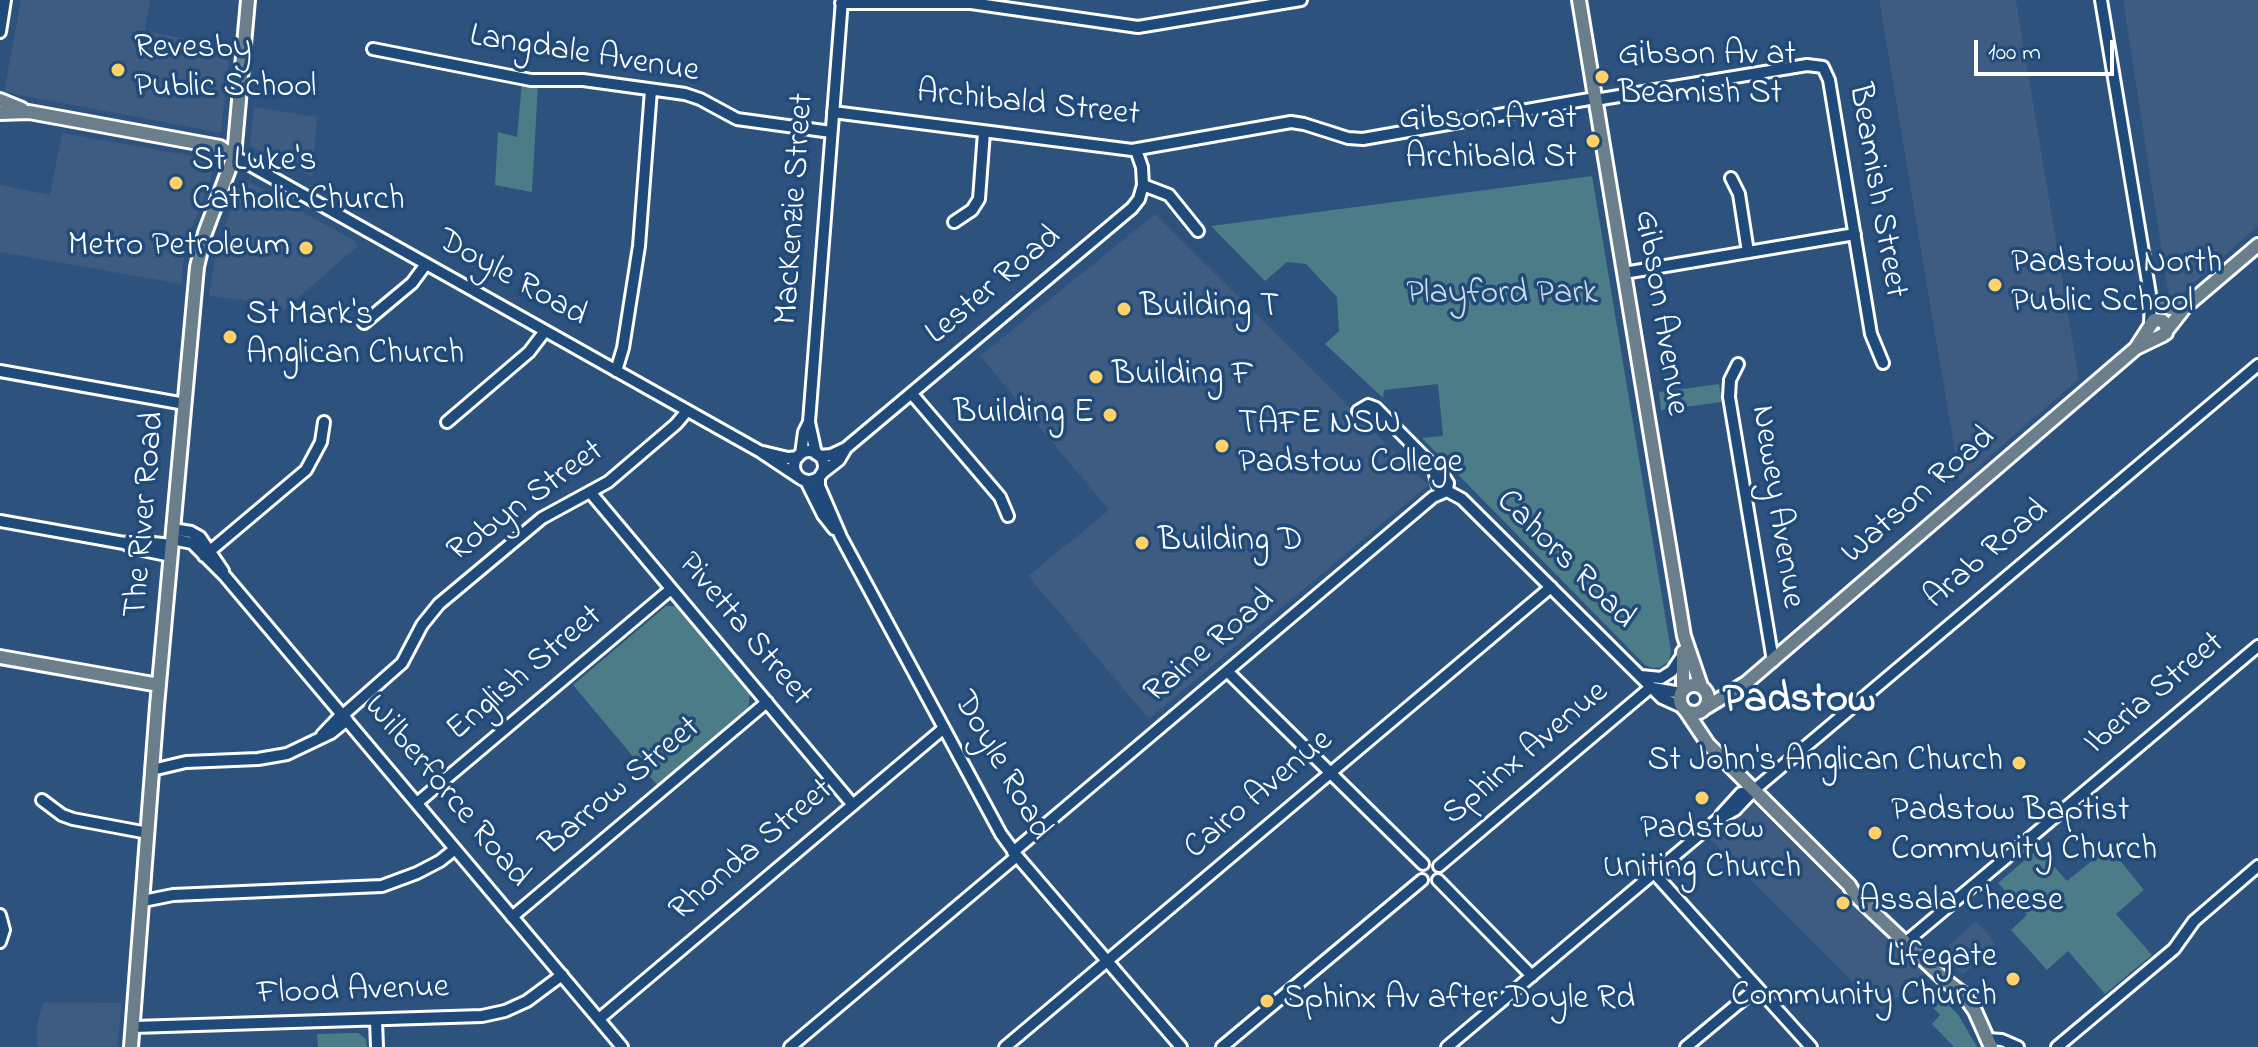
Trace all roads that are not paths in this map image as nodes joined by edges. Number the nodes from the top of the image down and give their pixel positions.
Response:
1 (5, 0) edge
2 (248, 0) edge
3 (1301, 0) edge
4 (1579, 0) edge
5 (2101, 0) edge
6 (842, 2) edge
7 (0, 32) edge
8 (373, 49) dead end
9 (651, 90) junction
10 (1595, 99) junction
11 (0, 100) edge
12 (29, 112) junction
13 (833, 112) junction
14 (0, 113) edge
15 (831, 132) junction
16 (984, 132) junction
17 (1136, 150) junction
18 (234, 156) junction
19 (1731, 178) dead end
20 (1143, 185) junction
21 (954, 222) dead end
22 (1198, 231) dead end
23 (1855, 234) junction
24 (2258, 245) edge
25 (1748, 252) junction
26 (426, 264) junction
27 (1624, 273) junction
28 (2151, 300) junction
29 (2185, 307) junction
30 (364, 323) dead end
31 (2158, 327) junction
32 (545, 331) junction
33 (1883, 363) dead end
34 (1738, 364) dead end
35 (2258, 365) edge
36 (0, 371) edge
37 (616, 371) junction
38 (912, 394) junction
39 (185, 404) junction
40 (687, 411) junction
41 (1358, 411) dead end
42 (324, 422) dead end
43 (447, 422) dead end
44 (809, 422) junction
45 (846, 448) junction
46 (761, 452) junction
47 (800, 455) junction
48 (818, 455) junction
49 (820, 476) junction
50 (803, 479) junction
51 (1447, 491) junction
52 (590, 492) junction
53 (1008, 516) dead end
54 (0, 521) edge
55 (841, 537) junction
56 (172, 542) junction
57 (207, 553) junction
58 (1551, 587) junction
59 (671, 589) junction
60 (1684, 636) junction
61 (2258, 646) edge
62 (1683, 654) junction
63 (0, 657) edge
64 (1773, 661) junction
65 (1227, 671) junction
66 (1639, 676) junction
67 (159, 685) junction
68 (1651, 687) junction
69 (1740, 688) junction
70 (1704, 689) junction
71 (1682, 691) junction
72 (767, 702) junction
73 (1684, 709) junction
74 (1704, 709) junction
75 (344, 716) junction
76 (944, 728) junction
77 (1708, 744) junction
78 (154, 754) junction
79 (186, 762) junction
80 (152, 770) junction
81 (1330, 774) junction
82 (1754, 790) junction
83 (42, 800) dead end
84 (417, 803) junction
85 (853, 805) junction
86 (148, 833) junction
87 (453, 846) junction
88 (1015, 854) junction
89 (1423, 864) junction
90 (1439, 866) junction
91 (2258, 866) edge
92 (1654, 873) junction
93 (1422, 880) junction
94 (1438, 880) junction
95 (143, 896) junction
96 (0, 915) edge
97 (512, 917) junction
98 (0, 942) edge
99 (1906, 942) junction
100 (1106, 961) junction
101 (562, 975) junction
102 (1532, 976) junction
103 (1757, 988) junction
104 (599, 1019) junction
105 (376, 1020) junction
106 (134, 1027) junction
107 (1990, 1043) edge
108 (133, 1045) edge
109 (1177, 1045) edge
110 (1225, 1046) edge
111 (377, 1047) edge
112 (622, 1047) edge
113 (790, 1047) edge
114 (1005, 1047) edge
115 (1447, 1047) edge
116 (1686, 1047) edge
117 (1811, 1047) edge
118 (2018, 1047) edge
119 (2057, 1047) edge

1 - 7 street
2 - 18 main road, The River Road
3 - 6 street
4 - 10 main road, Gibson Avenue
5 - 28 street
6 - 13 street, MacKenzie Street
8 - 9 street, Langdale Avenue
9 - 15 street, Langdale Avenue
9 - 37 street
10 - 17 street, Archibald Street
10 - 23 street, Beamish Street
10 - 27 main road, Gibson Avenue
11 - 12 main road
12 - 14 main road
12 - 18 main road
13 - 15 street, MacKenzie Street
13 - 16 street, Archibald Street
15 - 44 street, MacKenzie Street
16 - 17 street, Archibald Street
16 - 21 street
17 - 20 street
18 - 26 street, Doyle Road
18 - 39 main road, The River Road
19 - 25 street
20 - 22 street
20 - 38 street, Lester Road
23 - 25 street
23 - 33 street, Beamish Street
24 - 29 main road, Watson Road
25 - 27 street
26 - 30 street
26 - 32 street, Doyle Road
27 - 60 main road, Gibson Avenue
28 - 29 main road
28 - 31 street
29 - 31 main road, Watson Road
31 - 64 main road, Watson Road
32 - 37 street, Doyle Road
32 - 43 street
34 - 64 street, Newey Avenue
35 - 82 street, Arab Road
36 - 39 street
37 - 40 street, Doyle Road
38 - 45 street, Lester Road
38 - 53 street
39 - 56 main road, The River Road
40 - 46 street, Doyle Road
40 - 52 street, Robyn Street
41 - 51 street, Cahors Road
42 - 57 street
44 - 47 street, MacKenzie Street
44 - 48 street, MacKenzie Street
45 - 48 street, Lester Road
45 - 49 street, Lester Road
46 - 47 street, Doyle Road
46 - 50 street, Doyle Road
47 - 48 street
47 - 50 street
48 - 49 street
49 - 50 street
49 - 55 street, Doyle Road
50 - 55 street, Doyle Road
51 - 58 street, Cahors Road
51 - 65 street, Raine Road
52 - 59 street, Pivetta Street
52 - 75 street, Robyn Street
54 - 56 street
55 - 76 street, Doyle Road
56 - 57 street, Wilberforce Road
56 - 67 main road, The River Road
57 - 75 street, Wilberforce Road
58 - 66 street, Cahors Road
58 - 81 street, Cairo Avenue
59 - 72 street, Pivetta Street
59 - 84 street, English Street
60 - 62 main road, Gibson Avenue
60 - 70 main road, Gibson Avenue
61 - 99 street, Iberia Street
62 - 66 street, Cahors Road
62 - 71 main road, Gibson Avenue
63 - 67 main road
64 - 69 main road, Watson Road
65 - 81 street
65 - 88 street, Raine Road
66 - 68 street, Cahors Road
67 - 78 main road, The River Road
68 - 71 street
68 - 73 street, Cahors Road
68 - 90 street, Sphinx Avenue
69 - 70 main road
69 - 74 main road, Watson Road
70 - 71 main road
70 - 74 main road
71 - 73 main road
72 - 85 street, Pivetta Street
72 - 97 street, Barrow Street
73 - 74 main road
73 - 77 main road, Cahors Road
74 - 77 main road
75 - 79 street, Robyn Street
75 - 84 street, Wilberforce Road
76 - 85 street, Rhonda Street
76 - 88 street, Doyle Road
77 - 82 main road, Cahors Road
78 - 79 street
78 - 80 main road, The River Road
79 - 80 street
80 - 86 main road, The River Road
81 - 89 street
81 - 100 street, Cairo Avenue
82 - 92 street, Arab Road
82 - 99 main road, Cahors Road
83 - 86 street
84 - 87 street, Wilberforce Road
85 - 104 street, Rhonda Street
86 - 95 main road, The River Road
87 - 95 street
87 - 97 street, Wilberforce Road
88 - 100 street, Doyle Road
88 - 113 street, Raine Road
89 - 90 street
89 - 93 street
90 - 94 street
91 - 119 street
92 - 102 street, Arab Road
92 - 103 street
93 - 94 street
93 - 110 street
94 - 102 street
95 - 106 main road, The River Road
96 - 98 street
97 - 101 street, Wilberforce Road
99 - 107 main road, Cahors Road
100 - 109 street, Doyle Road
100 - 114 street, Cairo Avenue
101 - 104 street, Wilberforce Road
101 - 105 street, Flood Avenue
102 - 115 street, Arab Road
103 - 116 street
103 - 117 street
104 - 112 street, Wilberforce Road
105 - 106 street, Flood Avenue
105 - 111 street
106 - 108 main road, The River Road
107 - 118 street, Cahors Road

